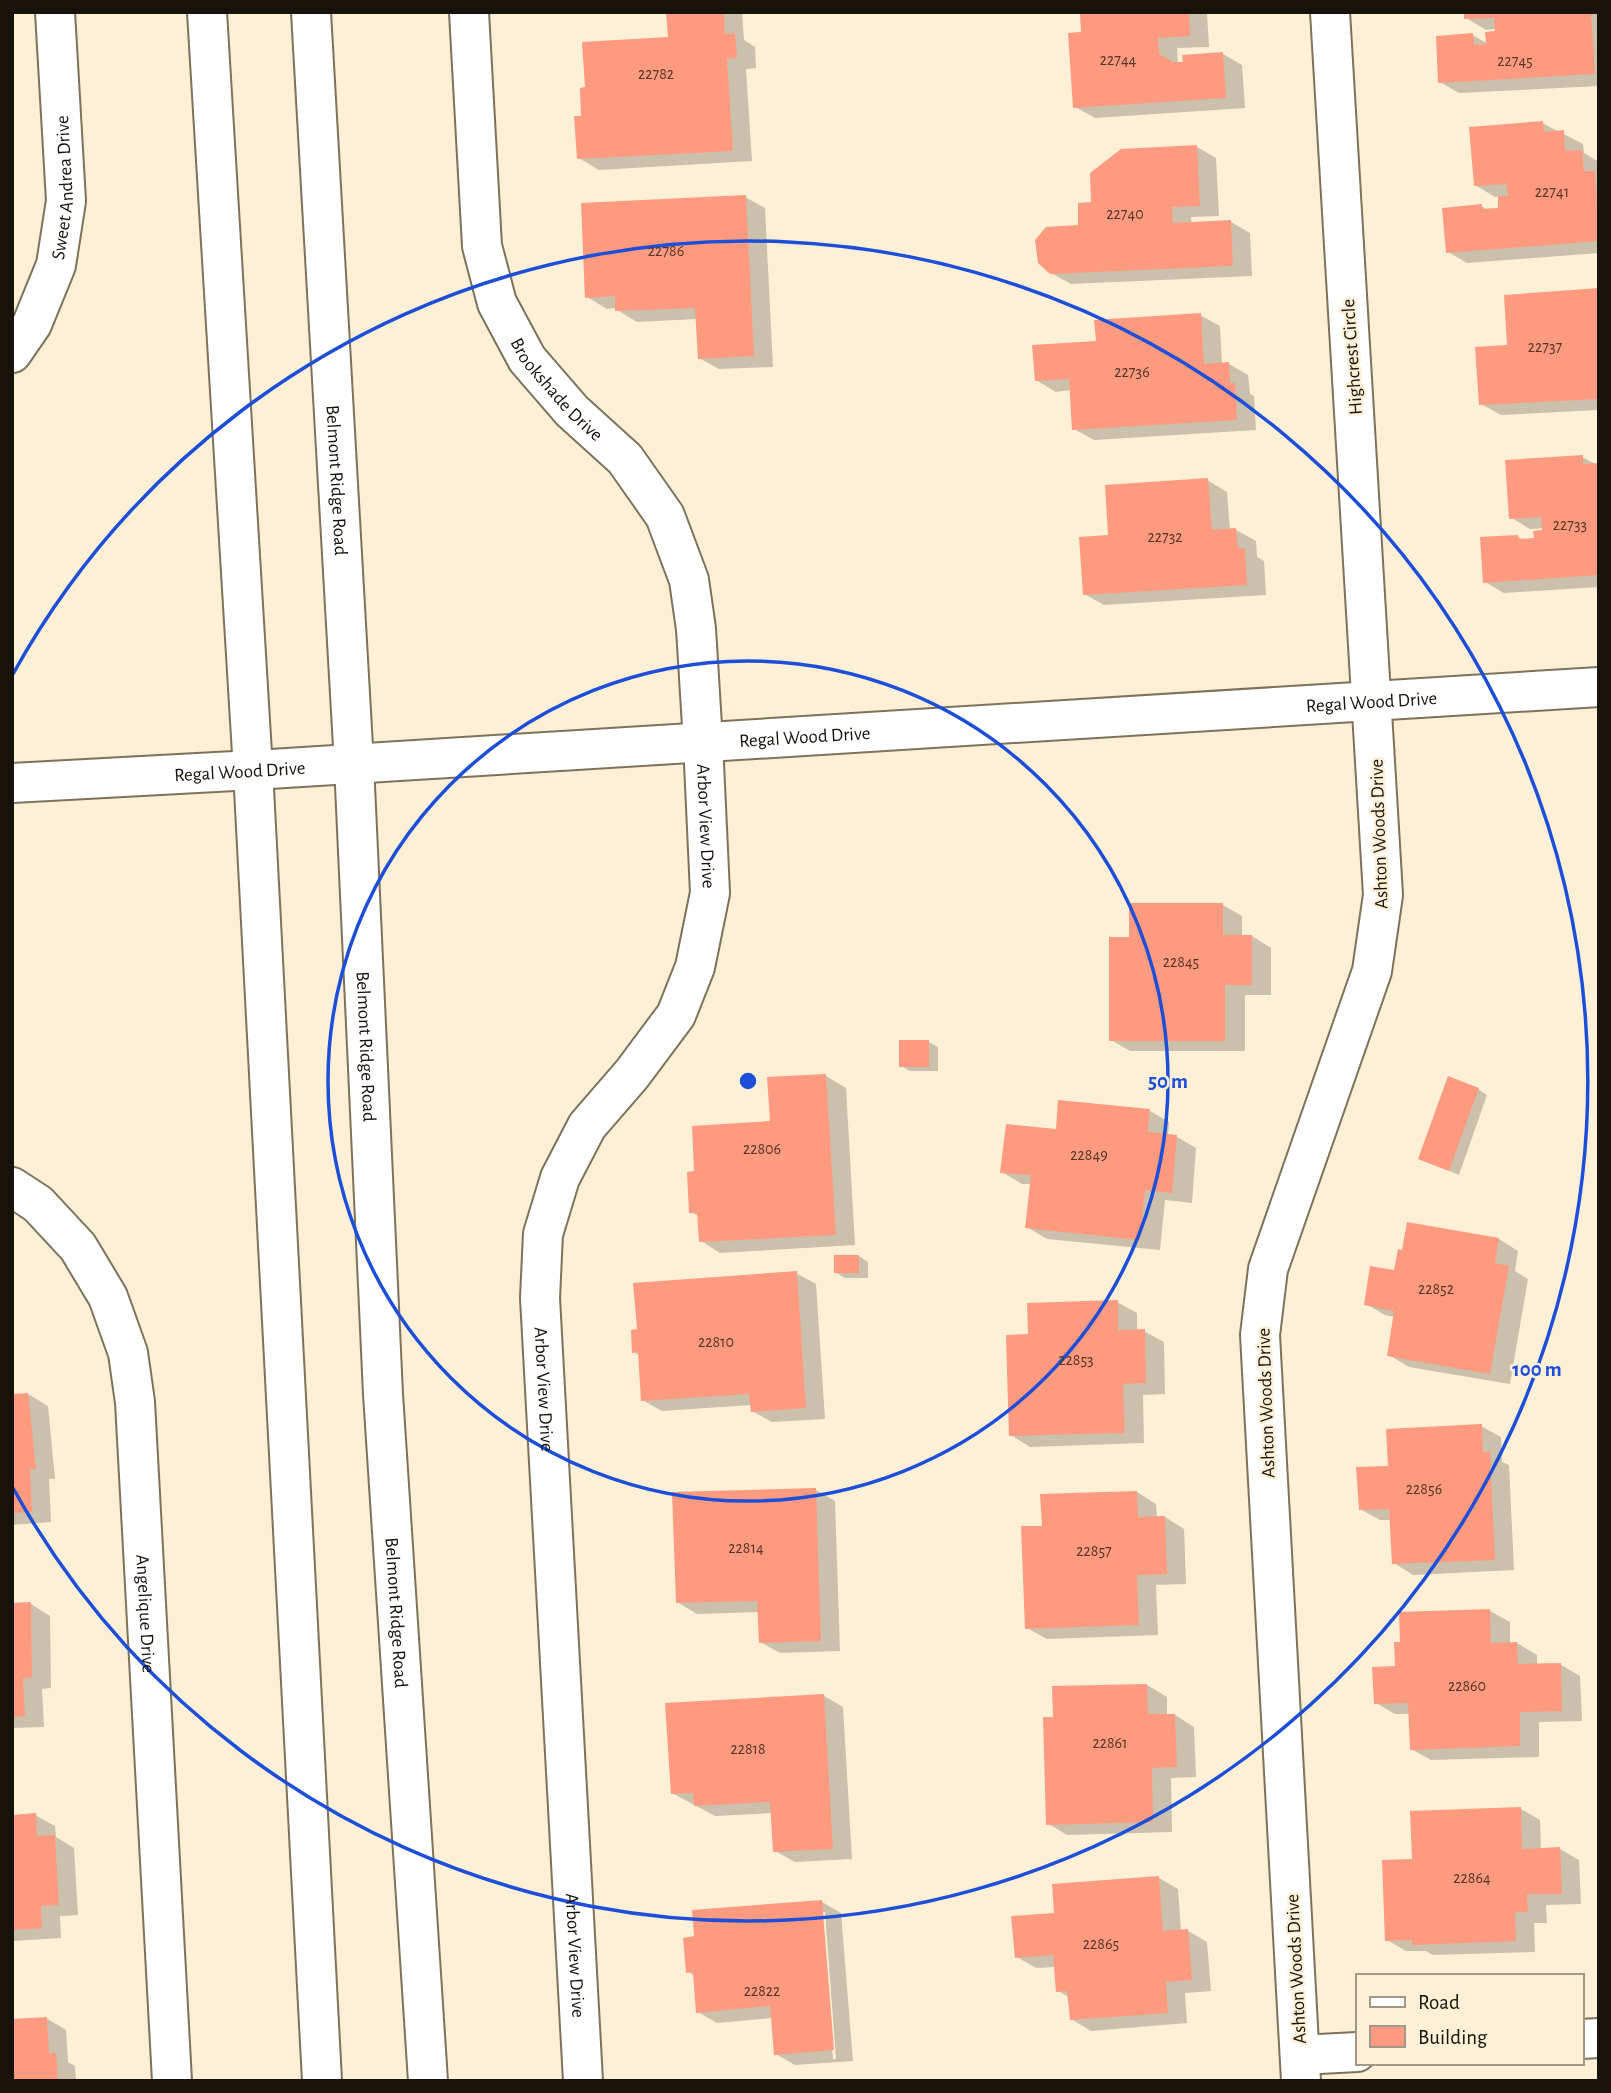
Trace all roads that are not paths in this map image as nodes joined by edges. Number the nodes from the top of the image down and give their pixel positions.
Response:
1 (55, 12) edge
2 (208, 12) edge
3 (311, 12) edge
4 (469, 12) edge
5 (1330, 12) edge
6 (12, 353) edge
7 (1599, 687) edge
8 (1372, 701) junction
9 (703, 742) junction
10 (354, 764) junction
11 (253, 770) junction
12 (12, 783) edge
13 (12, 1187) edge
14 (1356, 2052) edge
15 (1300, 2068) edge
16 (172, 2081) edge
17 (322, 2081) edge
18 (428, 2081) edge
19 (583, 2081) edge

1 - 6 street, Sweet Andrea Drive
2 - 11 street
3 - 10 street, Belmont Ridge Road
4 - 9 street, Brookshade Drive
5 - 8 street, Highcrest Circle
7 - 8 street, Regal Wood Drive
8 - 9 street, Regal Wood Drive
8 - 15 street, Ashton Woods Drive
9 - 10 street, Regal Wood Drive
9 - 19 street, Arbor View Drive
10 - 11 street, Regal Wood Drive
10 - 18 street, Belmont Ridge Road
11 - 12 street, Regal Wood Drive
11 - 17 street
13 - 16 street, Angelique Drive
14 - 15 street

